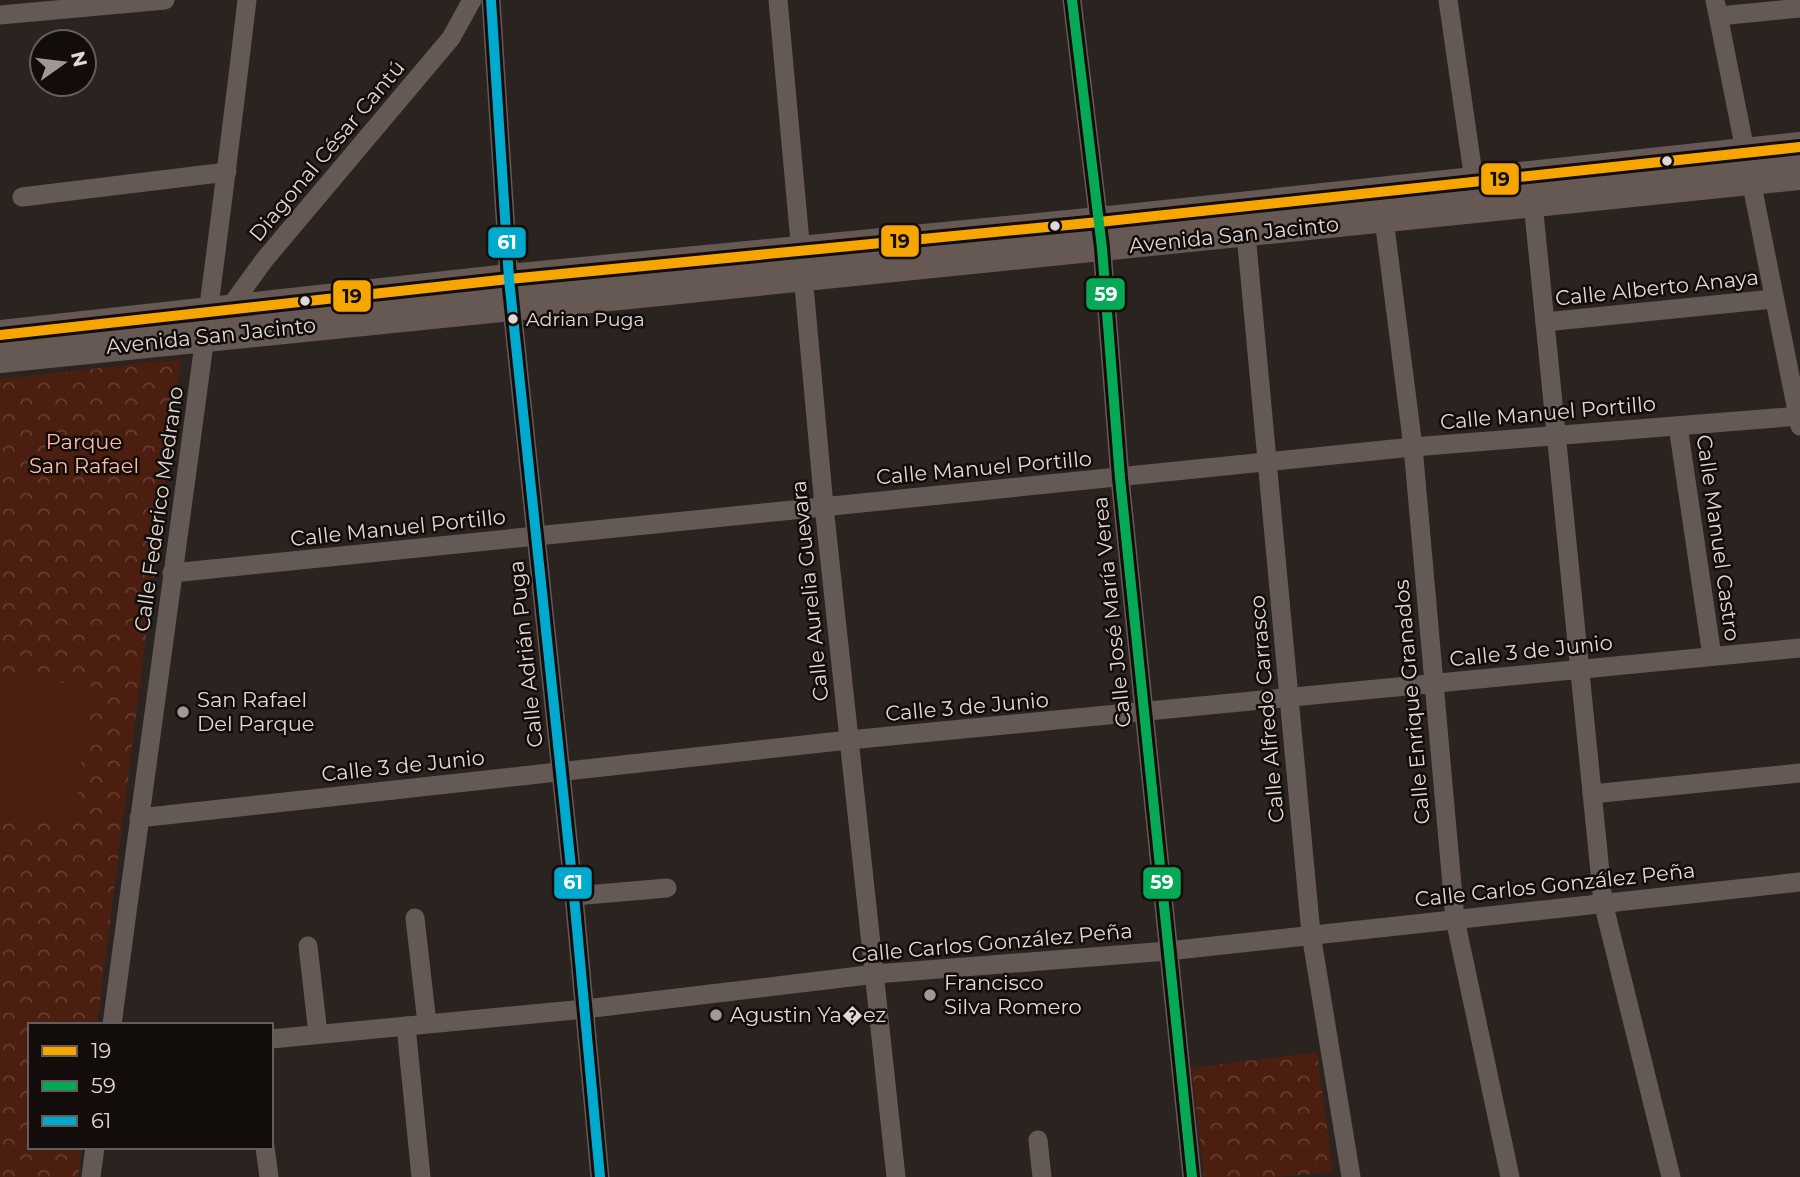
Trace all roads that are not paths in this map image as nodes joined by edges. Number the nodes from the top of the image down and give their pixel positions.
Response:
1 (165, 0) edge
2 (247, 0) edge
3 (472, 0) edge
4 (491, 0) edge
5 (778, 0) edge
6 (1072, 0) edge
7 (1448, 0) edge
8 (1460, 0) edge
9 (100, 3) edge
10 (1717, 8) edge
11 (1800, 8) edge
12 (0, 15) edge
13 (1800, 147) edge
14 (1478, 166) junction
15 (1748, 166) junction
16 (227, 172) junction
17 (1800, 175) edge
18 (22, 197) dead end
19 (1533, 203) junction
20 (1384, 219) junction
21 (1246, 234) junction
22 (1101, 235) junction
23 (803, 264) junction
24 (510, 293) junction
25 (1773, 299) junction
26 (1545, 321) junction
27 (218, 323) junction
28 (0, 335) edge
29 (0, 358) edge
30 (1799, 420) edge
31 (1678, 426) junction
32 (1556, 434) junction
33 (1413, 447) junction
34 (1266, 462) junction
35 (1120, 478) junction
36 (824, 506) junction
37 (537, 537) junction
38 (172, 573) junction
39 (1800, 648) edge
40 (1712, 656) junction
41 (1577, 669) junction
42 (1433, 684) junction
43 (1290, 700) junction
44 (1147, 713) junction
45 (849, 740) junction
46 (561, 772) junction
47 (1800, 773) edge
48 (1591, 794) junction
49 (139, 818) junction
50 (1800, 882) edge
51 (667, 888) dead end
52 (574, 895) junction
53 (1603, 902) junction
54 (415, 918) dead end
55 (1455, 919) junction
56 (1311, 934) junction
57 (308, 946) dead end
58 (1168, 951) junction
59 (876, 974) junction
60 (585, 1009) junction
61 (112, 1023) edge
62 (427, 1023) junction
63 (406, 1026) junction
64 (318, 1034) junction
65 (273, 1039) edge
66 (1038, 1140) dead end
67 (95, 1149) edge
68 (265, 1149) edge
69 (91, 1177) edge
70 (269, 1177) edge
71 (421, 1177) edge
72 (600, 1177) edge
73 (897, 1177) edge
74 (1042, 1177) edge
75 (1192, 1177) edge
76 (1351, 1177) edge
77 (1510, 1177) edge
78 (1671, 1177) edge

1 - 9 street
2 - 16 street, Calle Federico Medrano
3 - 27 street, Diagonal César Cantú
4 - 24 street, Calle Adrián Puga
5 - 23 street, Calle Aurelia Guevara
6 - 22 street, Calle José María Verea
7 - 14 street
8 - 14 street
9 - 12 street
10 - 11 street
10 - 15 street
13 - 15 main road, Avenida San Jacinto
14 - 15 main road, Avenida San Jacinto
14 - 22 main road, Avenida San Jacinto
15 - 17 main road, Avenida San Jacinto
15 - 19 main road, Avenida San Jacinto
15 - 25 street
16 - 18 street
16 - 27 street, Calle Federico Medrano
19 - 20 main road, Avenida San Jacinto
19 - 26 street
20 - 21 main road, Avenida San Jacinto
20 - 33 street, Calle Enrique Granados
21 - 22 main road, Avenida San Jacinto
21 - 34 street, Calle Alfredo Carrasco
22 - 23 main road, Avenida San Jacinto
22 - 35 street, Calle José María Verea
23 - 24 main road, Avenida San Jacinto
23 - 36 street, Calle Aurelia Guevara
24 - 27 main road, Avenida San Jacinto
24 - 37 street, Calle Adrián Puga
25 - 26 street, Calle Alberto Anaya
25 - 30 street
26 - 32 street
27 - 28 main road, Avenida San Jacinto
27 - 29 main road, Avenida San Jacinto
27 - 38 street, Calle Federico Medrano
30 - 31 street, Calle Manuel Portillo
31 - 32 street, Calle Manuel Portillo
31 - 40 street, Calle Manuel Castro
32 - 33 street, Calle Manuel Portillo
32 - 41 street
33 - 34 street, Calle Manuel Portillo
33 - 42 street, Calle Enrique Granados
34 - 35 street, Calle Manuel Portillo
34 - 43 street, Calle Alfredo Carrasco
35 - 36 street, Calle Manuel Portillo
35 - 44 street, Calle José María Verea
36 - 37 street, Calle Manuel Portillo
36 - 45 street, Calle Aurelia Guevara
37 - 38 street, Calle Manuel Portillo
37 - 46 street, Calle Adrián Puga
38 - 49 street, Calle Federico Medrano
39 - 40 street, Calle 3 de Junio
40 - 41 street, Calle 3 de Junio
41 - 42 street, Calle 3 de Junio
41 - 48 street
42 - 43 street, Calle 3 de Junio
42 - 55 street, Calle Enrique Granados
43 - 44 street, Calle 3 de Junio
43 - 56 street, Calle Alfredo Carrasco
44 - 45 street, Calle 3 de Junio
44 - 58 street, Calle José María Verea
45 - 46 street, Calle 3 de Junio
45 - 59 street, Calle Aurelia Guevara
46 - 49 street, Calle 3 de Junio
46 - 52 street, Calle Adrián Puga
47 - 48 street
48 - 53 street
49 - 61 street, Calle Federico Medrano
50 - 53 street, Calle Carlos González Peña
51 - 52 street
52 - 60 street, Calle Adrián Puga
53 - 55 street, Calle Carlos González Peña
53 - 78 street
54 - 62 street
55 - 56 street, Calle Carlos González Peña
55 - 77 street, Calle Enrique Granados
56 - 58 street, Calle Carlos González Peña
56 - 76 street, Calle Alfredo Carrasco
57 - 64 street
58 - 59 street, Calle Carlos González Peña
58 - 75 street, Calle José María Verea
59 - 60 street, Calle Carlos González Peña
59 - 73 street, Calle Aurelia Guevara
60 - 62 street, Calle Carlos González Peña
60 - 72 street, Calle Adrián Puga
62 - 63 street, Calle Carlos González Peña
63 - 64 street, Calle Carlos González Peña
63 - 71 street
64 - 65 street, Calle Carlos González Peña
66 - 74 street
67 - 69 street
68 - 70 street

